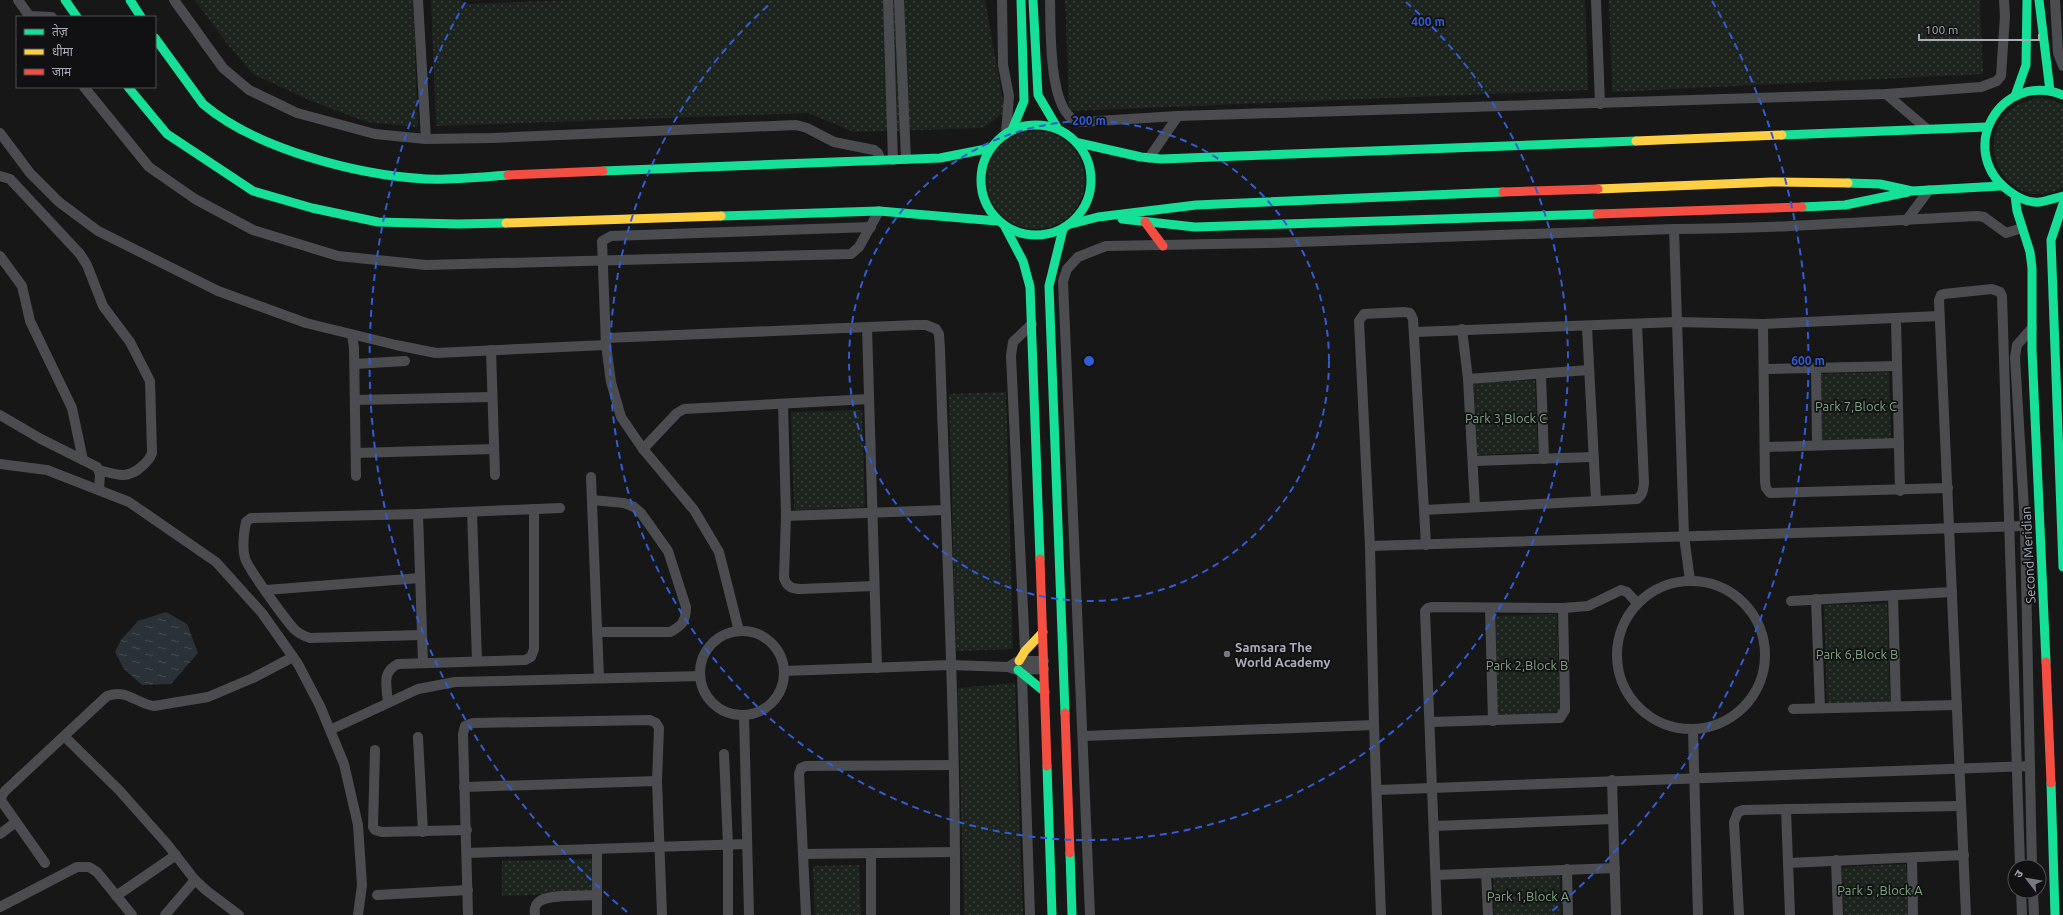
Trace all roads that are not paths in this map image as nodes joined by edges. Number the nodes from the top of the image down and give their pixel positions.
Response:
1 (18, 0) edge
2 (65, 0) edge
3 (130, 0) edge
4 (174, 0) edge
5 (418, 0) edge
6 (888, 0) edge
7 (899, 0) edge
8 (1002, 0) edge
9 (1020, 0) edge
10 (1034, 0) edge
11 (1050, 0) edge
12 (1596, 0) edge
13 (2004, 0) edge
14 (2027, 0) edge
15 (2040, 0) edge
16 (2055, 0) edge
17 (30, 16) edge
18 (76, 16) edge
19 (140, 16) edge
20 (2056, 20) junction
21 (2042, 36) junction
22 (156, 39) edge
23 (2063, 66) edge
24 (85, 88) edge
25 (129, 88) edge
26 (2050, 91) junction
27 (1886, 94) junction
28 (2063, 95) edge
29 (2015, 96) junction
30 (1600, 104) junction
31 (1178, 116) junction
32 (1987, 127) junction
33 (1058, 129) junction
34 (1926, 129) junction
35 (1009, 132) junction
36 (0, 133) edge
37 (426, 139) junction
38 (1078, 144) junction
39 (990, 148) junction
40 (1149, 158) junction
41 (880, 159) junction
42 (906, 159) junction
43 (893, 160) junction
44 (0, 176) edge
45 (2000, 186) junction
46 (1912, 190) junction
47 (1929, 190) junction
48 (2015, 196) junction
49 (2063, 196) edge
50 (2063, 204) edge
51 (879, 211) junction
52 (1098, 217) junction
53 (997, 220) junction
54 (1906, 221) junction
55 (1145, 222) junction
56 (1067, 226) junction
57 (871, 227) junction
58 (1005, 227) junction
59 (2022, 228) junction
60 (1674, 229) junction
61 (1163, 246) junction
62 (0, 256) edge
63 (602, 261) junction
64 (1940, 316) junction
65 (1896, 319) junction
66 (1677, 322) junction
67 (1032, 324) junction
68 (1638, 324) junction
69 (1763, 324) junction
70 (867, 327) junction
71 (1587, 327) junction
72 (2032, 328) junction
73 (1462, 329) junction
74 (1415, 332) junction
75 (352, 335) junction
76 (1050, 335) junction
77 (606, 342) junction
78 (1066, 346) junction
79 (491, 350) junction
80 (405, 362) dead end
81 (355, 364) junction
82 (1897, 366) junction
83 (1816, 368) junction
84 (1765, 369) junction
85 (1589, 370) junction
86 (1541, 374) junction
87 (1468, 379) junction
88 (492, 397) junction
89 (869, 399) junction
90 (355, 400) junction
91 (783, 404) junction
92 (0, 415) edge
93 (1899, 443) junction
94 (1817, 445) junction
95 (1766, 447) junction
96 (494, 449) junction
97 (643, 449) junction
98 (356, 453) junction
99 (1593, 457) junction
100 (1544, 459) junction
101 (83, 460) junction
102 (1473, 461) junction
103 (0, 464) edge
104 (99, 470) junction
105 (495, 475) dead end
106 (356, 476) dead end
107 (591, 477) dead end
108 (1948, 488) junction
109 (99, 490) junction
110 (1900, 491) junction
111 (592, 500) junction
112 (1596, 500) junction
113 (1475, 507) junction
114 (560, 508) dead end
115 (534, 509) junction
116 (945, 510) junction
117 (1424, 510) junction
118 (472, 512) junction
119 (872, 513) junction
120 (418, 514) junction
121 (786, 516) junction
122 (2010, 526) junction
123 (2025, 526) junction
124 (1950, 530) junction
125 (1684, 536) junction
126 (1426, 545) junction
127 (1370, 546) junction
128 (2063, 567) edge
129 (420, 578) junction
130 (1690, 580) junction
131 (874, 586) junction
132 (266, 590) junction
133 (1952, 592) junction
134 (1893, 595) junction
135 (1816, 599) junction
136 (1791, 601) dead end
137 (1637, 604) junction
138 (1490, 608) junction
139 (1563, 608) junction
140 (739, 630) junction
141 (597, 632) junction
142 (1043, 632) junction
143 (422, 635) junction
144 (1025, 651) junction
145 (293, 657) junction
146 (477, 661) junction
147 (423, 663) junction
148 (950, 665) junction
149 (1044, 665) junction
150 (877, 668) junction
151 (1020, 668) junction
152 (784, 671) junction
153 (700, 676) junction
154 (599, 678) junction
155 (1045, 692) junction
156 (388, 703) junction
157 (1957, 705) junction
158 (1896, 706) junction
159 (1820, 708) junction
160 (1793, 709) dead end
161 (744, 715) junction
162 (1493, 721) junction
163 (1430, 722) junction
164 (1374, 725) junction
165 (330, 730) junction
166 (1693, 730) junction
167 (1084, 736) junction
168 (65, 737) junction
169 (418, 737) dead end
170 (375, 750) dead end
171 (724, 754) dead end
172 (953, 765) junction
173 (2017, 766) junction
174 (2030, 766) junction
175 (1959, 769) junction
176 (1694, 777) junction
177 (1612, 780) junction
178 (657, 781) junction
179 (464, 787) junction
180 (1432, 787) junction
181 (1378, 790) junction
182 (1961, 806) junction
183 (1786, 809) junction
184 (1613, 819) junction
185 (16, 822) junction
186 (1434, 826) junction
187 (467, 830) junction
188 (423, 832) junction
189 (0, 834) edge
190 (728, 844) junction
191 (747, 844) junction
192 (659, 846) junction
193 (597, 849) junction
194 (955, 852) junction
195 (467, 853) junction
196 (871, 853) junction
197 (804, 854) junction
198 (176, 855) junction
199 (1964, 855) junction
200 (1912, 858) junction
201 (2020, 859) edge
202 (2032, 859) edge
203 (1836, 860) junction
204 (45, 863) dead end
205 (1788, 863) junction
206 (1615, 868) junction
207 (1567, 869) junction
208 (1486, 873) junction
209 (1436, 875) junction
210 (196, 880) junction
211 (468, 890) junction
212 (377, 895) dead end
213 (596, 895) junction
214 (116, 896) junction
215 (2021, 899) edge
216 (2033, 899) edge
217 (0, 907) edge
218 (132, 915) edge
219 (165, 915) edge
220 (239, 915) edge
221 (358, 915) edge
222 (468, 915) edge
223 (534, 915) edge
224 (597, 915) edge
225 (662, 915) edge
226 (728, 915) edge
227 (749, 915) edge
228 (806, 915) edge
229 (871, 915) edge
230 (955, 915) edge
231 (1030, 915) edge
232 (1052, 915) edge
233 (1072, 915) edge
234 (1090, 915) edge
235 (1382, 915) edge
236 (1437, 915) edge
237 (1488, 915) edge
238 (1568, 915) edge
239 (1616, 915) edge
240 (1698, 915) edge
241 (1739, 915) edge
242 (1790, 915) edge
243 (1838, 915) edge
244 (1913, 915) edge
245 (1966, 915) edge
246 (2022, 915) edge
247 (2034, 915) edge
248 (2056, 915) edge

1 - 17 street
2 - 18 main road
3 - 19 main road
4 - 37 street
5 - 37 street
6 - 43 street
7 - 42 street
8 - 35 street
9 - 35 main road
10 - 33 main road
11 - 31 street
12 - 30 street
13 - 27 street
14 - 29 main road
15 - 21 main road
16 - 20 street
20 - 21 street
20 - 23 street
21 - 26 main road
22 - 41 main road
24 - 63 street
25 - 51 main road
26 - 28 main road
26 - 29 main road
27 - 30 street
27 - 34 street
29 - 32 main road
30 - 31 street
31 - 40 street
32 - 34 main road
32 - 45 main road
33 - 35 main road
33 - 38 main road
34 - 40 main road
35 - 39 main road
36 - 75 street
37 - 41 street
38 - 40 main road
38 - 56 main road
39 - 42 main road
39 - 53 main road
41 - 43 main road
42 - 43 main road
44 - 104 street
45 - 47 main road
45 - 48 main road
46 - 47 main road
46 - 52 main road
46 - 55 main road
47 - 54 street
48 - 49 main road
48 - 59 main road, Second Meridian
50 - 128 main road
51 - 53 main road
51 - 57 street
52 - 55 main road
52 - 56 main road
53 - 58 main road
54 - 59 street
54 - 60 street
55 - 61 main road
56 - 58 main road
56 - 76 main road
57 - 63 street
57 - 63 street
58 - 67 main road
59 - 72 main road, Second Meridian
60 - 61 street
60 - 66 street
61 - 78 street
62 - 101 street
63 - 77 street
64 - 65 street
64 - 108 street
64 - 122 street
65 - 69 street
65 - 82 street
66 - 68 street
66 - 69 street
66 - 125 street
67 - 142 main road
67 - 144 street
68 - 71 street
68 - 112 street
69 - 84 street
70 - 77 street
70 - 89 street
70 - 116 street
71 - 73 street
71 - 85 street
72 - 123 street
72 - 248 main road, Second Meridian
73 - 74 street
73 - 87 street
74 - 117 street
74 - 127 street
75 - 79 street
75 - 81 street
76 - 78 street
76 - 233 main road
77 - 79 street
77 - 97 street
78 - 167 street
79 - 88 street
80 - 81 street
81 - 90 street
82 - 83 street
82 - 93 street
83 - 84 street
83 - 94 street
84 - 95 street
85 - 86 street
85 - 99 street
86 - 87 street
86 - 100 street
87 - 102 street
88 - 90 street
88 - 96 street
89 - 91 street
89 - 119 street
90 - 98 street
91 - 97 street
91 - 121 street
92 - 101 street
93 - 94 street
93 - 110 street
94 - 95 street
95 - 110 street
96 - 98 street
96 - 105 street
97 - 140 street
98 - 106 street
99 - 100 street
99 - 112 street
100 - 102 street
101 - 104 street
102 - 113 street
103 - 109 street
104 - 109 street
107 - 111 street
108 - 110 street
108 - 124 street
109 - 145 street
111 - 141 street
111 - 141 street
112 - 113 street
113 - 117 street
114 - 115 street
115 - 118 street
115 - 146 street
116 - 119 street
116 - 148 street
117 - 126 street
118 - 120 street
118 - 146 street
119 - 121 street
119 - 131 street
120 - 129 street
120 - 132 street
121 - 131 street
122 - 123 street
122 - 124 street
122 - 173 street
123 - 174 street
124 - 125 street
124 - 133 street
125 - 126 street
125 - 130 street
126 - 127 street
127 - 164 street
129 - 132 street
129 - 143 street
130 - 137 street
130 - 166 street
131 - 150 street
132 - 143 street
133 - 134 street
133 - 157 street
134 - 135 street
134 - 158 street
135 - 136 street
135 - 159 street
137 - 139 street
137 - 166 street
138 - 139 street
138 - 162 street
138 - 163 street
139 - 162 street
140 - 152 street
140 - 153 street
141 - 154 street
142 - 144 main road
142 - 149 main road
143 - 147 street
144 - 151 main road
145 - 165 street
145 - 168 street
146 - 147 street
147 - 156 street
148 - 150 street
148 - 151 street
148 - 172 street
149 - 151 street
149 - 155 main road
150 - 152 street
151 - 155 main road
151 - 231 street
152 - 161 street
153 - 154 street
153 - 161 street
154 - 156 street
155 - 232 main road
156 - 165 street
157 - 158 street
157 - 175 street
158 - 159 street
159 - 160 street
161 - 191 street
162 - 163 street
163 - 180 street
164 - 167 street
164 - 181 street
165 - 221 street
166 - 176 street
167 - 234 street
168 - 185 street
168 - 198 street
169 - 188 street
170 - 188 street
171 - 190 street
172 - 194 street
172 - 197 street
173 - 174 street
173 - 175 street
173 - 201 street
174 - 202 street
175 - 176 street
175 - 182 street
176 - 177 street
176 - 240 street
177 - 180 street
177 - 184 street
178 - 179 street
178 - 179 street
178 - 192 street
179 - 187 street
180 - 181 street
180 - 186 street
181 - 235 street
182 - 183 street
182 - 199 street
183 - 205 street
183 - 241 street
184 - 186 street
184 - 206 street
185 - 189 street
185 - 204 street
186 - 209 street
187 - 188 street
187 - 195 street
190 - 191 street
190 - 192 street
190 - 226 street
191 - 227 street
192 - 193 street
192 - 225 street
193 - 195 street
193 - 213 street
194 - 196 street
194 - 230 street
195 - 211 street
196 - 197 street
196 - 229 street
197 - 228 street
198 - 210 street
198 - 214 street
199 - 200 street
199 - 245 street
200 - 203 street
200 - 244 street
203 - 205 street
203 - 243 street
205 - 242 street
206 - 207 street
206 - 239 street
207 - 208 street
207 - 238 street
208 - 209 street
208 - 237 street
209 - 236 street
210 - 219 street
210 - 220 street
211 - 212 street
211 - 222 street
213 - 223 street
213 - 224 street
214 - 217 street
214 - 218 street
215 - 246 street
216 - 247 street

